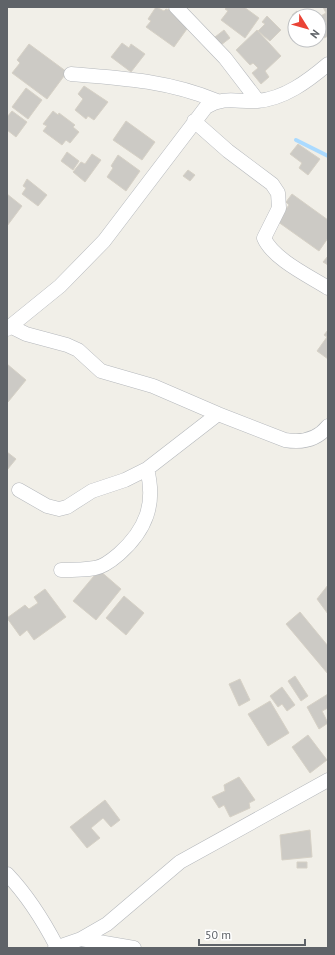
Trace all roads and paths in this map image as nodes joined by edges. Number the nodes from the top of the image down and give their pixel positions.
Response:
1 (176, 7) edge
2 (328, 64) edge
3 (71, 74) dead end
4 (217, 101) junction
5 (258, 101) junction
6 (194, 121) junction
7 (328, 288) edge
8 (9, 328) edge
9 (218, 414) junction
10 (328, 426) edge
11 (147, 469) junction
12 (19, 490) dead end
13 (61, 570) dead end
14 (328, 780) edge
15 (7, 874) edge
16 (81, 939) junction
17 (56, 948) edge
18 (134, 948) edge

1 - 5 street
2 - 5 street
3 - 4 street
4 - 5 street
4 - 6 street
6 - 7 street
6 - 8 street
8 - 9 street
9 - 10 street
9 - 11 street
11 - 12 street
11 - 13 street
14 - 16 street
15 - 17 street
16 - 17 street
16 - 18 street

